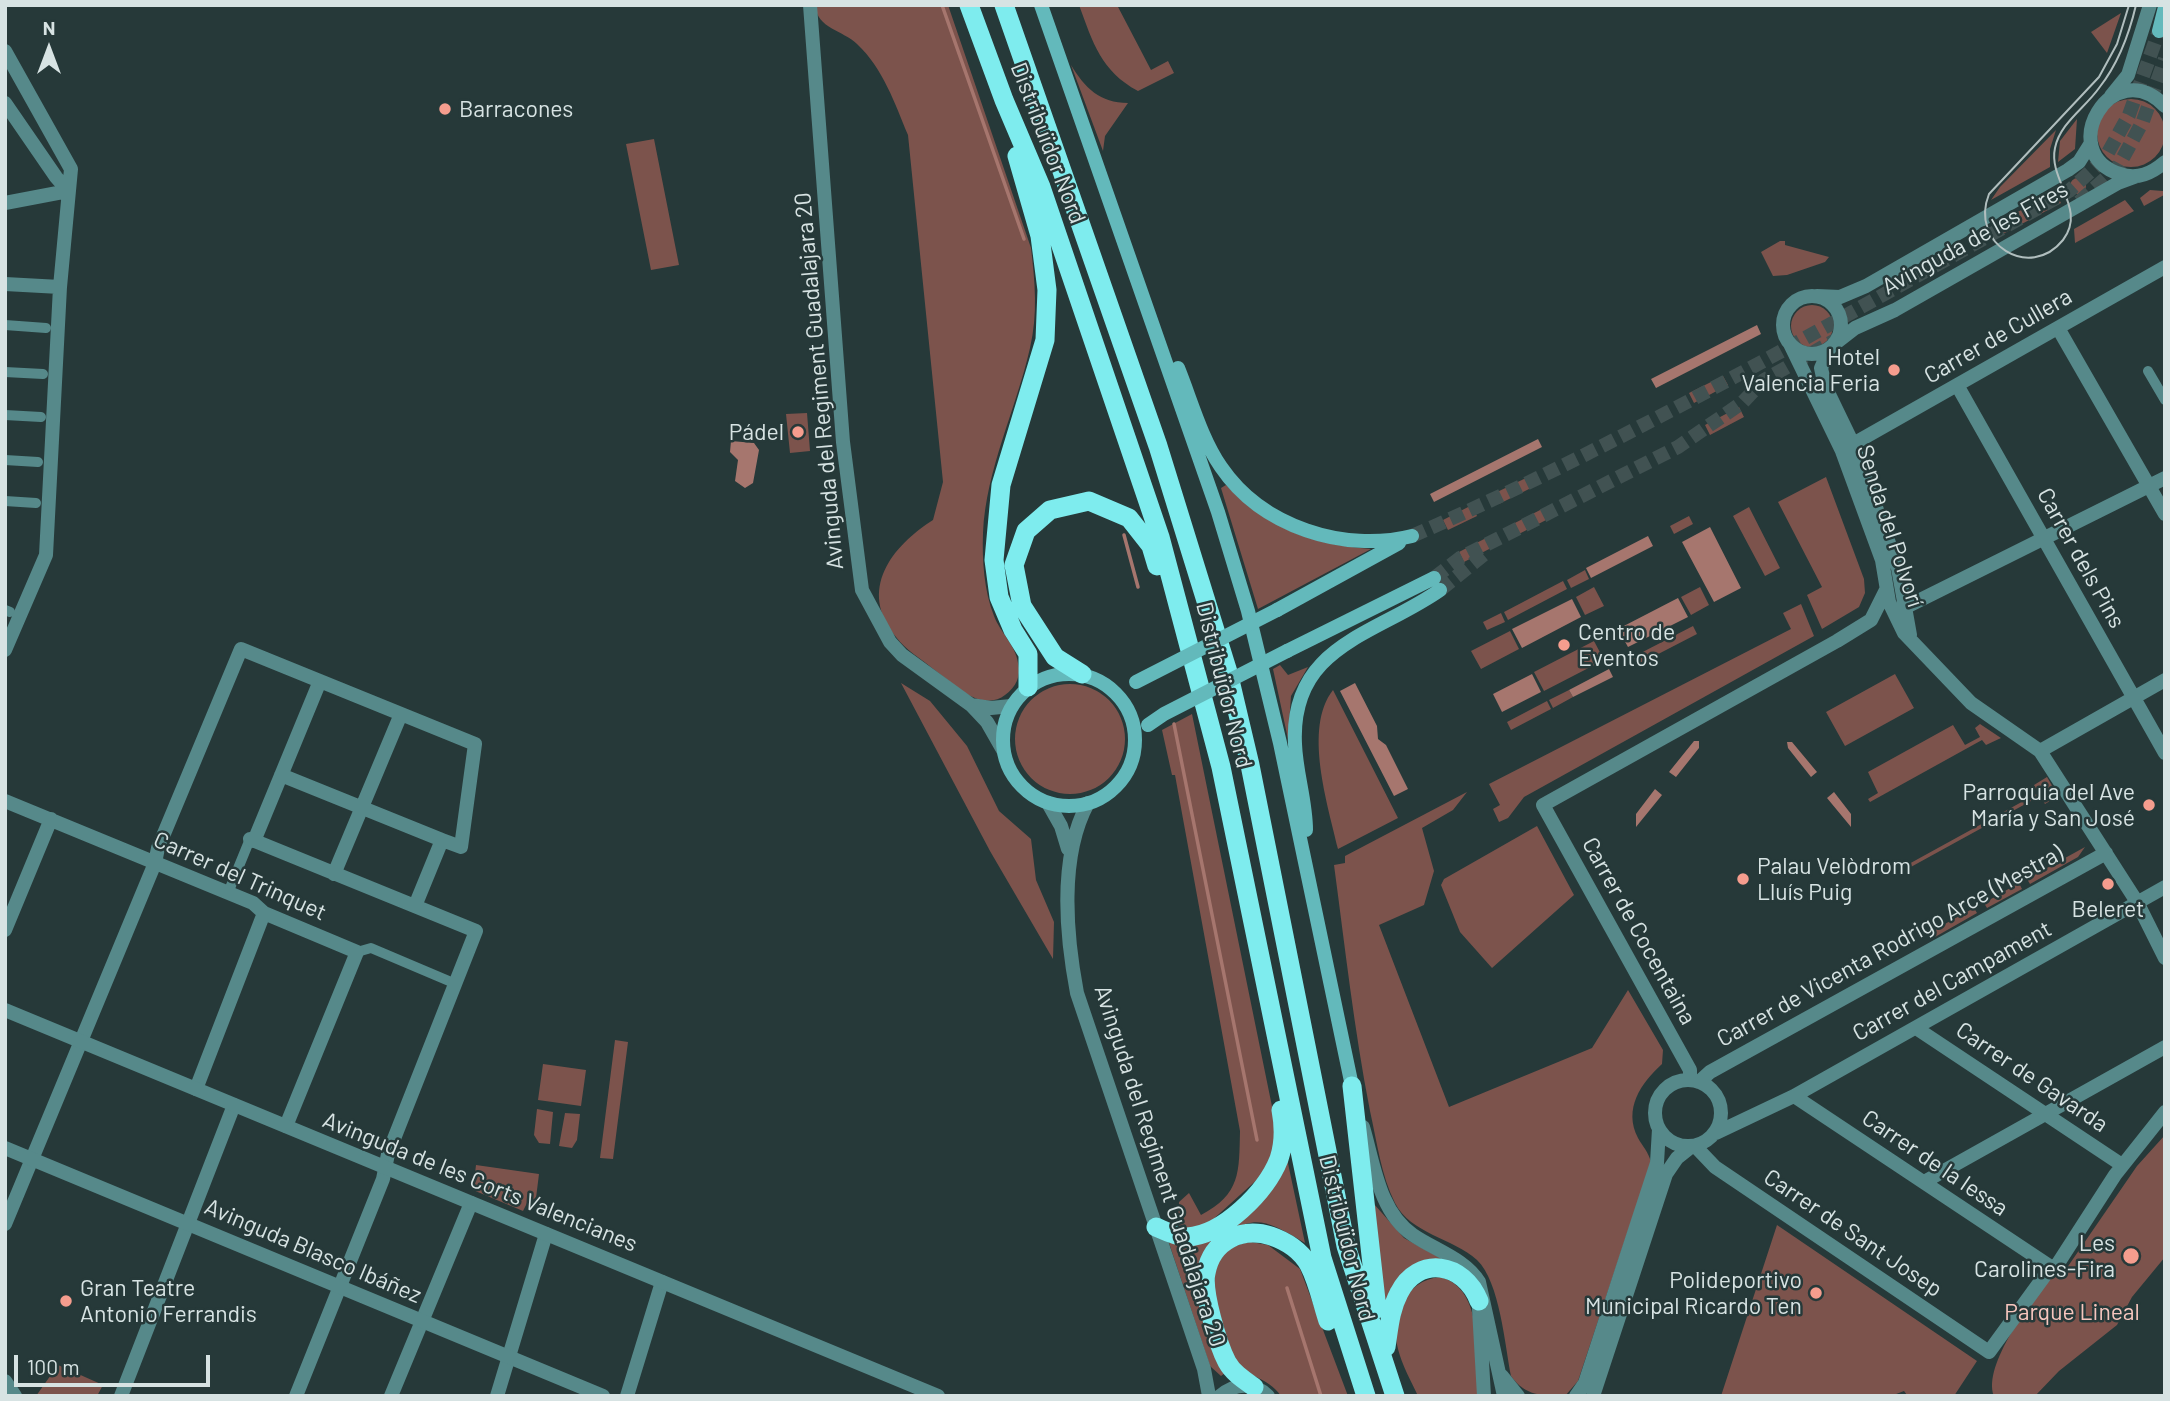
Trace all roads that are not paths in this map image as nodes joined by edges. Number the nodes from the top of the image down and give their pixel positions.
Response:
1 (810, 5) edge
2 (969, 5) edge
3 (1004, 5) edge
4 (1041, 5) edge
5 (2150, 5) edge
6 (2165, 7) edge
7 (2159, 31) dead end
8 (5, 51) edge
9 (2111, 97) junction
10 (1004, 100) junction
11 (5, 103) edge
12 (2165, 106) edge
13 (2091, 143) junction
14 (2165, 162) edge
15 (2139, 176) junction
16 (2165, 178) edge
17 (68, 191) junction
18 (5, 203) edge
19 (2165, 267) edge
20 (5, 285) edge
21 (60, 287) junction
22 (1817, 296) junction
23 (1146, 300) junction
24 (5, 325) edge
25 (46, 328) dead end
26 (2057, 328) junction
27 (1790, 344) junction
28 (1833, 346) junction
29 (2148, 371) dead end
30 (5, 372) edge
31 (43, 374) dead end
32 (1957, 385) junction
33 (2165, 400) edge
34 (5, 415) edge
35 (41, 417) dead end
36 (1853, 444) junction
37 (5, 460) edge
38 (38, 462) dead end
39 (2165, 478) edge
40 (2149, 487) junction
41 (5, 501) edge
42 (36, 503) dead end
43 (2165, 514) edge
44 (2044, 538) junction
45 (1886, 589) junction
46 (1904, 608) junction
47 (1914, 645) junction
48 (5, 650) edge
49 (1082, 674) junction
50 (2165, 680) edge
51 (320, 681) junction
52 (1200, 685) junction
53 (1028, 687) junction
54 (1110, 688) junction
55 (2134, 698) junction
56 (971, 705) junction
57 (1011, 706) junction
58 (401, 714) junction
59 (1135, 740) junction
60 (1003, 750) junction
61 (2040, 751) junction
62 (2165, 753) edge
63 (281, 775) junction
64 (5, 801) edge
65 (1048, 803) junction
66 (1088, 803) junction
67 (362, 808) junction
68 (51, 819) junction
69 (252, 840) junction
70 (442, 840) junction
71 (1069, 851) junction
72 (2106, 853) junction
73 (155, 863) junction
74 (1307, 866) junction
75 (334, 874) junction
76 (2165, 887) edge
77 (228, 893) junction
78 (2137, 902) junction
79 (415, 906) junction
80 (264, 913) junction
81 (5, 930) edge
82 (357, 952) junction
83 (2165, 958) edge
84 (456, 984) junction
85 (5, 1010) edge
86 (1274, 1027) junction
87 (1916, 1028) junction
88 (82, 1042) junction
89 (2165, 1047) edge
90 (1694, 1081) junction
91 (1352, 1086) junction
92 (196, 1089) junction
93 (1794, 1096) junction
94 (234, 1105) junction
95 (1722, 1111) junction
96 (2165, 1112) edge
97 (1760, 1114) junction
98 (2046, 1114) junction
99 (286, 1126) junction
100 (1659, 1129) junction
101 (1716, 1133) junction
102 (1694, 1146) junction
103 (5, 1148) edge
104 (32, 1160) junction
105 (2122, 1165) junction
106 (387, 1168) junction
107 (1924, 1182) junction
108 (471, 1203) junction
109 (187, 1223) junction
110 (5, 1224) edge
111 (1156, 1227) junction
112 (546, 1234) junction
113 (2051, 1267) junction
114 (662, 1282) junction
115 (340, 1286) junction
116 (1479, 1301) junction
117 (422, 1321) junction
118 (1490, 1326) junction
119 (1386, 1347) junction
120 (509, 1356) junction
121 (1204, 1369) junction
122 (1502, 1376) junction
123 (5, 1381) edge
124 (125, 1392) edge
125 (1226, 1392) edge
126 (1261, 1392) edge
127 (15, 1396) edge
128 (296, 1396) edge
129 (391, 1396) edge
130 (497, 1396) edge
131 (603, 1396) edge
132 (627, 1396) edge
133 (938, 1396) edge
134 (1209, 1396) edge
135 (1359, 1396) edge
136 (1366, 1396) edge
137 (1395, 1396) edge
138 (1407, 1396) edge
139 (1484, 1396) edge
140 (1504, 1396) edge
141 (1518, 1396) edge
142 (1576, 1396) edge
143 (1593, 1396) edge

1 - 56 street, Avinguda del Regiment Guadalajara 20
2 - 10 highway, Distribuïdor Nord
3 - 137 highway, Distribuïdor Nord
4 - 23 main road
5 - 9 street
6 - 7 main road
8 - 17 street
9 - 12 street
9 - 13 street
10 - 52 highway, Distribuïdor Nord
10 - 53 highway
11 - 17 street
13 - 15 street
13 - 22 street, Avinguda de les Fires
14 - 15 street, Avinguda de les Fires
15 - 16 street
15 - 28 street, Avinguda de les Fires
17 - 18 street
17 - 21 street
19 - 26 street, Carrer de Cullera
20 - 21 street
21 - 48 street
22 - 27 street
22 - 28 street
23 - 54 main road, bridge
23 - 74 main road
24 - 25 street
26 - 32 street, Carrer de Cullera
26 - 40 street
27 - 28 street
27 - 45 street, Senda del Polvorí
28 - 36 street, Senda del Polvorí
29 - 33 street
30 - 31 street
32 - 36 street, Carrer de Cullera
32 - 44 street, Carrer dels Pins
34 - 35 street
36 - 46 street, Senda del Polvorí
37 - 38 street
39 - 40 street
40 - 43 street
40 - 44 street
41 - 42 street
44 - 46 street
44 - 55 street, Carrer dels Pins
45 - 47 street, Senda del Polvorí
45 - 90 street, Carrer de Cocentaina
46 - 47 street, Senda del Polvorí
47 - 61 street, Senda del Polvorí
49 - 52 highway
49 - 53 main road
49 - 54 main road
50 - 55 street
51 - 58 street
51 - 63 street
51 - 73 street
52 - 86 highway, Distribuïdor Nord
53 - 57 main road
54 - 59 main road
55 - 61 street
55 - 62 street, Carrer dels Pins
56 - 57 street
56 - 60 street, Avinguda del Regiment Guadalajara 20
57 - 60 main road
58 - 67 street
58 - 70 street
59 - 66 main road
59 - 74 main road, bridge
60 - 65 main road
61 - 72 street, Senda del Polvorí
63 - 67 street
63 - 69 street
64 - 68 street, Carrer del Trinquet
65 - 66 main road
65 - 71 street, Avinguda del Regiment Guadalajara 20
66 - 71 street, Avinguda del Regiment Guadalajara 20
67 - 70 street
67 - 75 street
68 - 73 street, Carrer del Trinquet
68 - 81 street
69 - 75 street
69 - 77 street
70 - 79 street
71 - 111 street, Avinguda del Regiment Guadalajara 20
72 - 78 street, Senda del Polvorí
72 - 90 street, Carrer de Vicenta Rodrigo Arce (Mestra)
73 - 77 street, Carrer del Trinquet
73 - 88 street
74 - 91 main road
75 - 79 street
76 - 78 street, Carrer del Campament
77 - 80 street, Carrer del Trinquet
78 - 83 street, Senda del Polvorí
78 - 87 street, Carrer del Campament
79 - 84 street
80 - 82 street, Carrer del Trinquet
80 - 92 street
82 - 84 street, Carrer del Trinquet
82 - 99 street
84 - 106 street
85 - 88 street, Avinguda de les Corts Valencianes
86 - 111 highway
86 - 136 highway, Distribuïdor Nord
87 - 93 street, Carrer del Campament
87 - 98 street, Carrer de Gavarda
88 - 92 street, Avinguda de les Corts Valencianes
88 - 104 street
89 - 98 street
90 - 95 street
90 - 100 street
91 - 118 street
91 - 119 highway
92 - 94 street, Avinguda de les Corts Valencianes
93 - 97 street, Carrer del Campament
93 - 107 street, Carrer de la Iessa
94 - 99 street, Avinguda de les Corts Valencianes
94 - 109 street
95 - 97 street
95 - 101 street
96 - 105 street
97 - 101 street, Carrer del Campament
98 - 105 street, Carrer de Gavarda
98 - 107 street
99 - 106 street, Avinguda de les Corts Valencianes
100 - 102 street
100 - 142 street
101 - 102 street
102 - 113 street, Carrer de Sant Josep
102 - 143 street
103 - 104 street, Avinguda Blasco Ibáñez
104 - 109 street, Avinguda Blasco Ibáñez
104 - 110 street
105 - 113 street
106 - 108 street, Avinguda de les Corts Valencianes
106 - 115 street
107 - 113 street, Carrer de la Iessa
108 - 112 street, Avinguda de les Corts Valencianes
108 - 117 street
109 - 115 street, Avinguda Blasco Ibáñez
109 - 124 street
111 - 121 street, Avinguda del Regiment Guadalajara 20
112 - 114 street, Avinguda de les Corts Valencianes
112 - 120 street
114 - 132 street
114 - 133 street, Avinguda de les Corts Valencianes
115 - 117 street, Avinguda Blasco Ibáñez
115 - 128 street
116 - 118 street
116 - 119 highway
116 - 139 street
117 - 120 street, Avinguda Blasco Ibáñez
117 - 129 street
118 - 122 street
119 - 138 highway
120 - 130 street
120 - 131 street, Avinguda Blasco Ibáñez
121 - 125 street, Avinguda del Regiment Guadalajara 20
121 - 134 street, Avinguda del Regiment Guadalajara 20
122 - 140 street
122 - 141 street
123 - 127 street
125 - 126 street
126 - 135 highway

